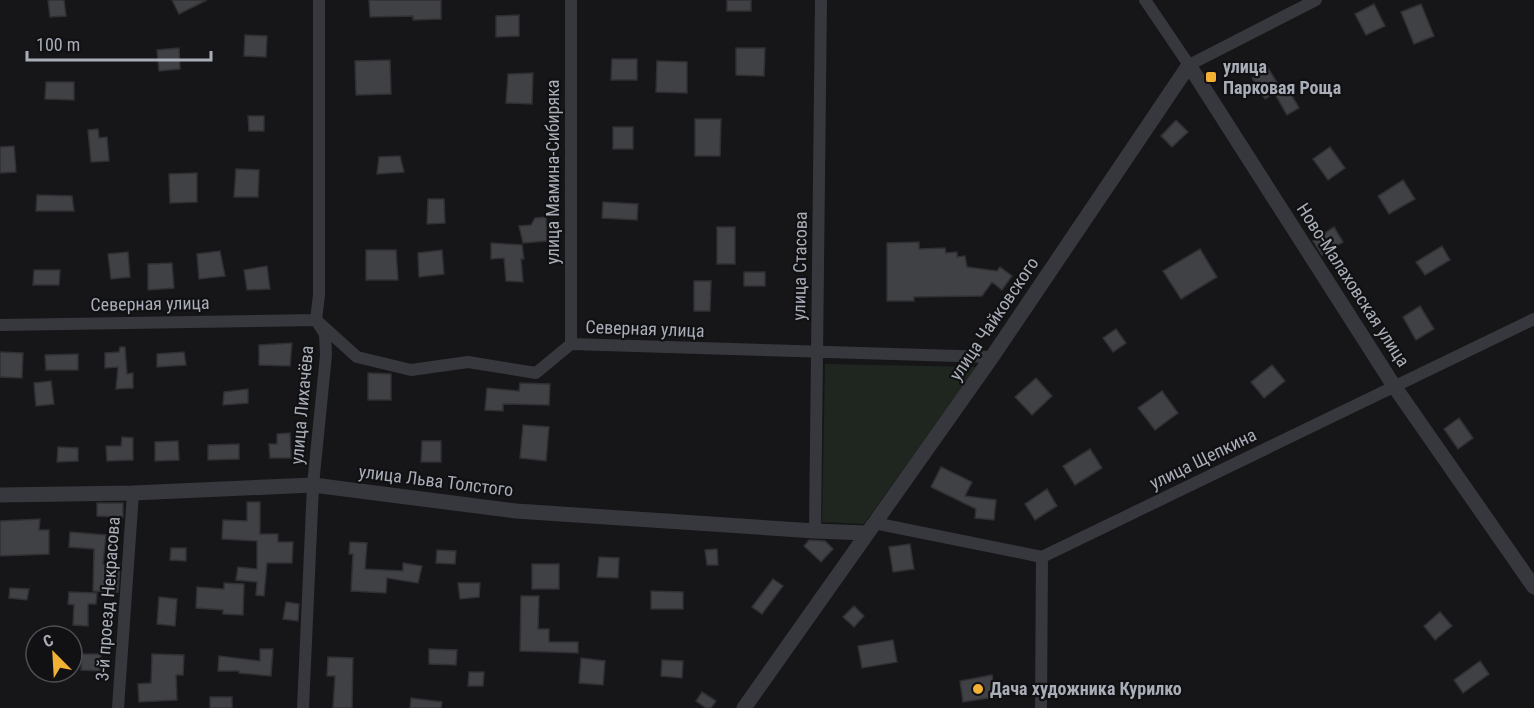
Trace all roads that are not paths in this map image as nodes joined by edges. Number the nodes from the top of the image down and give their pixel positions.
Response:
1 (319, 0) edge
2 (572, 0) edge
3 (821, 0) edge
4 (1145, 0) edge
5 (1316, 0) edge
6 (1189, 65) junction
7 (1534, 319) edge
8 (316, 320) junction
9 (0, 325) edge
10 (570, 344) junction
11 (817, 353) junction
12 (992, 357) junction
13 (1394, 386) junction
14 (314, 484) junction
15 (133, 493) junction
16 (0, 495) edge
17 (870, 528) junction
18 (815, 531) junction
19 (1041, 557) junction
20 (1534, 587) edge
21 (118, 708) edge
22 (303, 708) edge
23 (744, 708) edge
24 (1041, 708) edge

1 - 8 street, улица Лихачёва
2 - 10 street, улица Мамина-Сибиряка
3 - 11 street, улица Стасова
4 - 6 street, Ново-Малаховская улица
5 - 6 street, улица Чайковского
6 - 12 street, улица Чайковского
6 - 13 street, Ново-Малаховская улица
7 - 13 street, улица Щепкина
8 - 9 street, Северная улица
8 - 10 street, Северная улица
8 - 14 street, улица Лихачёва
10 - 11 street, Северная улица
11 - 12 street, Северная улица
11 - 18 street, улица Стасова
12 - 17 street, улица Чайковского
13 - 19 street, улица Щепкина
13 - 20 street, Ново-Малаховская улица
14 - 15 street, улица Льва Толстого
14 - 18 street, улица Льва Толстого
14 - 22 street, улица Лихачёва
15 - 16 street, улица Льва Толстого
15 - 21 street, 3-й проезд Некрасова
17 - 18 street, улица Льва Толстого
17 - 19 street
17 - 23 street, улица Чайковского
19 - 24 street

